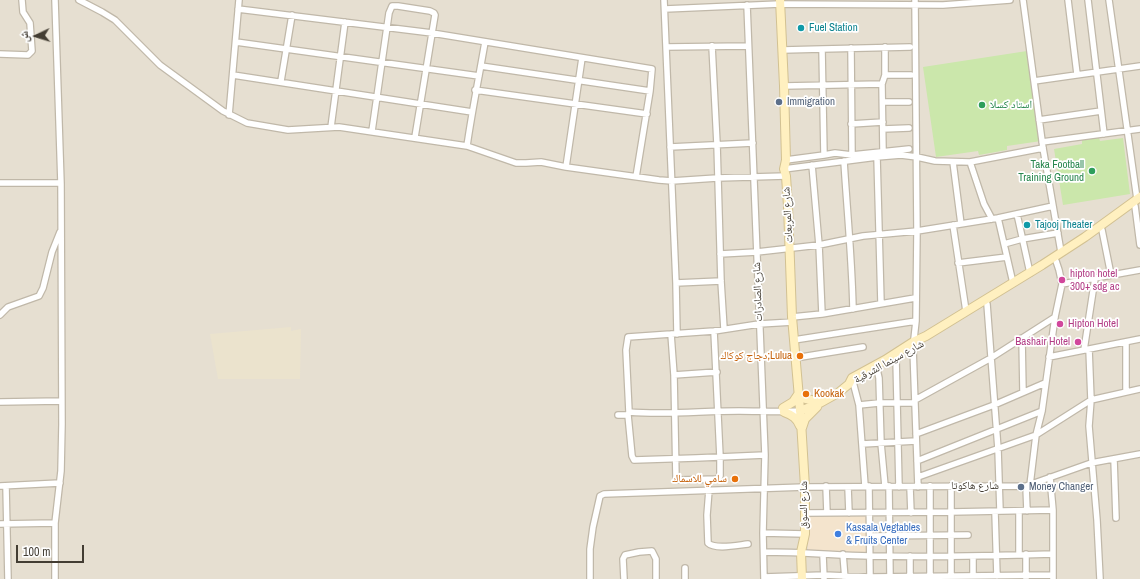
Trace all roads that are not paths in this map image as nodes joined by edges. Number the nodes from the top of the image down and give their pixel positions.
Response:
1 (22, 0) edge
2 (55, 0) edge
3 (78, 0) edge
4 (239, 0) edge
5 (664, 0) edge
6 (1010, 0) edge
7 (1023, 0) edge
8 (1068, 0) edge
9 (1088, 0) edge
10 (1109, 0) edge
11 (780, 2) edge
12 (915, 3) edge
13 (942, 3) edge
14 (747, 5) junction
15 (238, 8) junction
16 (664, 9) junction
17 (292, 15) junction
18 (344, 22) junction
19 (388, 28) junction
20 (432, 33) junction
21 (236, 42) junction
22 (485, 42) junction
23 (712, 46) junction
24 (748, 46) junction
25 (666, 47) junction
26 (885, 47) junction
27 (910, 47) dead end
28 (850, 48) junction
29 (287, 49) junction
30 (822, 49) junction
31 (783, 50) junction
32 (0, 54) edge
33 (340, 57) junction
34 (582, 58) junction
35 (383, 63) junction
36 (481, 66) junction
37 (1140, 66) edge
38 (1118, 69) junction
39 (426, 70) junction
40 (1097, 72) junction
41 (1077, 74) junction
42 (233, 75) junction
43 (885, 75) junction
44 (911, 75) dead end
45 (479, 76) junction
46 (282, 81) junction
47 (578, 81) junction
48 (1034, 81) junction
49 (882, 84) junction
50 (822, 85) junction
51 (851, 85) junction
52 (784, 86) junction
53 (335, 90) junction
54 (475, 90) junction
55 (650, 91) junction
56 (377, 96) junction
57 (883, 102) junction
58 (909, 102) dead end
59 (420, 103) junction
60 (575, 104) junction
61 (1101, 111) junction
62 (472, 112) junction
63 (647, 114) junction
64 (229, 115) junction
65 (1039, 120) junction
66 (883, 122) junction
67 (851, 124) junction
68 (331, 127) junction
69 (909, 128) dead end
70 (883, 129) junction
71 (1140, 129) edge
72 (372, 131) junction
73 (1127, 131) junction
74 (1104, 134) junction
75 (415, 137) junction
76 (1042, 142) junction
77 (753, 143) junction
78 (717, 144) junction
79 (467, 146) junction
80 (670, 147) junction
81 (1043, 148) junction
82 (909, 149) dead end
83 (883, 151) junction
84 (824, 155) junction
85 (852, 155) junction
86 (877, 157) junction
87 (917, 157) junction
88 (786, 160) junction
89 (844, 161) junction
90 (953, 162) junction
91 (970, 162) junction
92 (812, 165) junction
93 (566, 167) junction
94 (785, 173) junction
95 (636, 177) junction
96 (754, 177) junction
97 (717, 178) junction
98 (672, 181) junction
99 (0, 183) edge
100 (61, 183) junction
101 (1138, 201) edge
102 (1053, 206) junction
103 (1017, 214) junction
104 (995, 219) junction
105 (961, 224) junction
106 (953, 225) junction
107 (60, 229) junction
108 (1102, 230) junction
109 (917, 231) junction
110 (1058, 233) junction
111 (879, 234) junction
112 (1140, 237) edge
113 (848, 238) junction
114 (1022, 239) junction
115 (1004, 244) junction
116 (819, 245) junction
117 (1140, 245) edge
118 (790, 247) junction
119 (757, 252) junction
120 (1061, 252) junction
121 (720, 254) junction
122 (1007, 257) junction
123 (1056, 261) junction
124 (958, 263) junction
125 (1140, 270) edge
126 (1030, 273) junction
127 (1111, 275) junction
128 (1095, 278) junction
129 (721, 281) junction
130 (676, 283) junction
131 (1012, 283) junction
132 (1062, 284) junction
133 (915, 298) junction
134 (881, 303) junction
135 (987, 304) junction
136 (853, 309) junction
137 (966, 311) junction
138 (822, 314) junction
139 (0, 315) edge
140 (1055, 317) junction
141 (792, 319) junction
142 (916, 322) junction
143 (759, 324) junction
144 (724, 329) junction
145 (714, 331) junction
146 (674, 334) junction
147 (1022, 338) junction
148 (1140, 339) edge
149 (794, 340) junction
150 (1126, 342) junction
151 (913, 345) junction
152 (863, 347) dead end
153 (1087, 350) junction
154 (1049, 356) junction
155 (795, 358) junction
156 (896, 358) junction
157 (991, 358) junction
158 (876, 367) junction
159 (717, 372) junction
160 (674, 375) junction
161 (852, 381) junction
162 (1045, 383) junction
163 (1140, 389) edge
164 (1023, 392) junction
165 (1126, 392) junction
166 (799, 394) junction
167 (1091, 400) junction
168 (61, 401) junction
169 (0, 402) edge
170 (915, 402) junction
171 (821, 403) junction
172 (879, 403) junction
173 (898, 404) junction
174 (859, 405) junction
175 (994, 405) junction
176 (800, 409) junction
177 (783, 410) junction
178 (718, 411) junction
179 (763, 411) junction
180 (1042, 411) junction
181 (629, 413) junction
182 (674, 413) junction
183 (618, 415) dead end
184 (996, 430) junction
185 (801, 431) junction
186 (916, 434) junction
187 (1036, 435) junction
188 (897, 442) junction
189 (916, 442) junction
190 (881, 443) junction
191 (862, 444) junction
192 (998, 449) junction
193 (1140, 454) edge
194 (765, 455) junction
195 (720, 457) junction
196 (676, 459) junction
197 (1114, 459) junction
198 (917, 461) junction
199 (1091, 463) junction
200 (918, 477) junction
201 (1050, 477) junction
202 (60, 483) junction
203 (1028, 485) junction
204 (3, 486) edge
205 (826, 486) junction
206 (848, 486) junction
207 (867, 486) junction
208 (887, 486) junction
209 (910, 486) junction
210 (930, 486) junction
211 (951, 486) junction
212 (1000, 486) junction
213 (805, 487) junction
214 (899, 487) junction
215 (918, 487) junction
216 (764, 489) junction
217 (709, 490) junction
218 (1027, 510) junction
219 (1054, 510) junction
220 (1019, 511) junction
221 (930, 512) junction
222 (951, 512) junction
223 (998, 512) junction
224 (805, 513) junction
225 (827, 513) junction
226 (849, 513) junction
227 (870, 513) junction
228 (890, 513) junction
229 (911, 513) junction
230 (1116, 518) dead end
231 (0, 524) edge
232 (7, 524) junction
233 (55, 524) junction
234 (763, 533) junction
235 (805, 534) junction
236 (951, 535) junction
237 (968, 535) dead end
238 (870, 536) junction
239 (890, 536) junction
240 (930, 536) junction
241 (748, 544) dead end
242 (764, 552) junction
243 (801, 552) junction
244 (843, 554) junction
245 (1026, 554) junction
246 (1053, 554) junction
247 (823, 555) junction
248 (997, 555) junction
249 (1019, 555) junction
250 (870, 556) junction
251 (890, 556) junction
252 (910, 556) junction
253 (930, 556) junction
254 (951, 556) junction
255 (973, 556) junction
256 (684, 568) dead end
257 (890, 576) junction
258 (930, 576) junction
259 (951, 576) junction
260 (997, 576) junction
261 (824, 577) edge
262 (845, 577) edge
263 (870, 577) junction
264 (970, 577) edge
265 (1053, 577) edge
266 (764, 578) edge
267 (802, 578) edge
268 (910, 578) edge
269 (984, 578) edge
270 (1026, 578) edge
271 (8, 579) edge
272 (56, 579) edge
273 (590, 579) edge
274 (624, 579) edge
275 (656, 579) edge
276 (686, 579) edge
277 (1100, 579) edge

1 - 32 street
2 - 100 street
3 - 64 street
4 - 15 street
5 - 16 street
6 - 13 street
7 - 48 street
8 - 41 street
9 - 40 street
10 - 38 street
11 - 12 street
11 - 14 street
11 - 31 street, شارع المربعات
12 - 13 street
12 - 87 street
14 - 16 street
14 - 24 street, شارع الصادرات
15 - 17 street
15 - 21 street
16 - 25 street
17 - 18 street
17 - 29 street
18 - 19 street
18 - 33 street
19 - 20 street
19 - 20 street
19 - 35 street
20 - 22 street
20 - 39 street
21 - 29 street
21 - 42 street
22 - 34 street
22 - 36 street
23 - 24 street
23 - 25 street
23 - 78 street
24 - 77 street, شارع الصادرات
25 - 80 street
26 - 27 street
26 - 28 street
26 - 43 street
28 - 30 street
28 - 51 street
29 - 33 street
29 - 46 street
30 - 31 street
30 - 50 street
31 - 52 street, شارع المربعات
33 - 35 street
33 - 53 street
34 - 47 street
34 - 55 street
35 - 39 street
35 - 56 street
36 - 45 street
36 - 47 street
37 - 38 street
38 - 40 street
38 - 73 street
39 - 45 street
39 - 59 street
40 - 41 street
40 - 61 street
41 - 48 street
42 - 46 street
42 - 64 street
43 - 44 street
43 - 49 street
45 - 54 street
46 - 53 street
47 - 55 street
47 - 60 street
48 - 65 street
49 - 51 street
49 - 57 street
50 - 51 street
50 - 52 street
50 - 84 street
51 - 67 street
52 - 88 street, شارع المربعات
53 - 56 street
53 - 68 street
54 - 60 street
54 - 62 street
55 - 63 street
56 - 59 street
56 - 72 street
57 - 58 street
57 - 66 street
59 - 62 street
59 - 75 street
60 - 63 street
60 - 93 street
61 - 65 street
61 - 74 street
62 - 79 street
63 - 95 street
64 - 68 street
65 - 76 street
66 - 67 street
66 - 70 street
67 - 85 street
68 - 72 street
69 - 70 street
70 - 83 street
71 - 73 street
72 - 75 street
73 - 74 street
73 - 101 street
74 - 76 street
75 - 79 street
76 - 81 street
77 - 78 street
77 - 96 street, شارع الصادرات
78 - 80 street
78 - 97 street
79 - 93 street
80 - 98 street
81 - 91 street
81 - 102 street
82 - 83 street
83 - 85 street
84 - 85 street
84 - 88 street
86 - 87 street
86 - 89 street
86 - 111 street
87 - 90 street
87 - 109 street
88 - 94 street, شارع المربعات
89 - 92 street
89 - 113 street
90 - 91 street
90 - 105 street
91 - 104 street
92 - 94 street
92 - 116 street
93 - 95 street
94 - 96 street
94 - 118 street, شارع المربعات
95 - 98 street
96 - 97 street
96 - 119 street, شارع الصادرات
97 - 98 street
97 - 121 street
98 - 130 street
99 - 100 street
100 - 107 street
101 - 108 street, شارع سينما الشرقية
101 - 112 street
101 - 120 street, شارع سينما الشرقية
102 - 103 street
102 - 110 street
103 - 104 street
103 - 114 street
104 - 105 street
104 - 115 street
105 - 106 street
106 - 109 street
106 - 124 street
107 - 139 street
107 - 168 street
108 - 123 street, شارع سينما الشرقية
108 - 127 street
109 - 111 street
109 - 133 street
110 - 114 street
110 - 120 street
111 - 113 street
111 - 134 street
112 - 117 street
113 - 116 street
113 - 136 street
114 - 115 street
114 - 126 street
115 - 122 street
116 - 118 street
116 - 138 street
118 - 119 street
118 - 141 street, شارع المربعات
119 - 121 street
119 - 143 street, شارع الصادرات
120 - 126 street, شارع سينما الشرقية
121 - 129 street
122 - 124 street
122 - 131 street
123 - 132 street
123 - 135 street, شارع سينما الشرقية
124 - 137 street
125 - 127 street
126 - 131 street, شارع سينما الشرقية
127 - 128 street
128 - 132 street
128 - 153 street
129 - 130 street
129 - 144 street
130 - 146 street
131 - 137 street, شارع سينما الشرقية
132 - 140 street
133 - 134 street
133 - 142 street
134 - 136 street
135 - 151 street, شارع سينما الشرقية
135 - 157 street
136 - 138 street
137 - 151 street, شارع سينما الشرقية
138 - 141 street
140 - 147 street
140 - 154 street
141 - 143 street
141 - 149 street, شارع المربعات
142 - 149 street
142 - 151 street
143 - 144 street
143 - 179 street, شارع الصادرات
144 - 145 street
145 - 146 street
145 - 159 street
146 - 160 street
146 - 181 street
147 - 157 street
147 - 164 street
148 - 150 street
149 - 155 street, شارع المربعات
150 - 153 street
150 - 165 street
151 - 156 street, شارع سينما الشرقية
151 - 158 street, شارع سينما الشرقية
151 - 170 street
152 - 155 street
153 - 154 street
153 - 167 street
154 - 162 street
155 - 166 street, شارع المربعات
156 - 158 street, شارع سينما الشرقية
156 - 173 street
157 - 170 street
157 - 175 street
158 - 161 street, شارع سينما الشرقية
158 - 172 street
159 - 160 street
159 - 178 street
160 - 182 street
161 - 171 street, شارع سينما الشرقية
161 - 174 street
162 - 164 street
162 - 180 street
163 - 165 street
164 - 175 street
165 - 167 street
166 - 171 street
166 - 176 street, شارع المربعات
166 - 177 street
167 - 187 street
167 - 199 street
168 - 169 street
168 - 202 street
170 - 173 street
170 - 186 street
171 - 176 street
171 - 185 street
172 - 173 street
172 - 174 street
172 - 190 street
173 - 188 street
174 - 191 street
175 - 184 street
175 - 186 street
176 - 177 street
176 - 185 street, شارع المربعات
177 - 179 street
177 - 185 street
178 - 179 street
178 - 182 street
178 - 195 street
179 - 194 street, شارع الصادرات
180 - 184 street
180 - 187 street
181 - 182 street
181 - 183 street
181 - 196 street
182 - 196 street
184 - 192 street
184 - 198 street
185 - 213 street, شارع السوق
186 - 189 street
187 - 192 street
187 - 203 street
188 - 189 street
188 - 190 street
188 - 214 street
189 - 198 street
190 - 191 street
190 - 208 street
191 - 207 street
192 - 200 street
192 - 212 street
193 - 197 street, شارع هاكوتا
194 - 195 street
194 - 216 street, شارع الصادرات
195 - 196 street
195 - 196 street
197 - 199 street, شارع هاكوتا
197 - 230 street
198 - 200 street
199 - 201 street, شارع هاكوتا
199 - 277 street
200 - 215 street
201 - 203 street, شارع هاكوتا
201 - 219 street
202 - 204 street
202 - 233 street
203 - 212 street, شارع هاكوتا
203 - 218 street
204 - 232 street
205 - 206 street, شارع هاكوتا
205 - 213 street, شارع هاكوتا
205 - 225 street
206 - 207 street, شارع هاكوتا
206 - 226 street
207 - 208 street, شارع هاكوتا
207 - 227 street
208 - 214 street, شارع هاكوتا
208 - 228 street
209 - 214 street, شارع هاكوتا
209 - 215 street, شارع هاكوتا
209 - 229 street
210 - 211 street, شارع هاكوتا
210 - 215 street, شارع هاكوتا
210 - 221 street
211 - 212 street, شارع هاكوتا
211 - 222 street
212 - 223 street
213 - 216 street, شارع هاكوتا
213 - 224 street, شارع السوق
216 - 217 street, شارع هاكوتا
216 - 234 street, شارع الصادرات
217 - 241 street
217 - 273 street, شارع هاكوتا
218 - 219 street
218 - 220 street
219 - 246 street
220 - 223 street
220 - 249 street
221 - 222 street
221 - 229 street
221 - 240 street
222 - 223 street
222 - 236 street
223 - 248 street
224 - 225 street
224 - 235 street, شارع السوق
225 - 226 street
226 - 227 street
227 - 228 street
227 - 238 street
228 - 229 street
228 - 239 street
231 - 232 street
232 - 233 street
232 - 271 street
233 - 272 street
234 - 235 street
234 - 242 street, شارع الصادرات
235 - 243 street, شارع السوق
236 - 237 street
236 - 240 street
236 - 254 street
238 - 239 street
238 - 250 street
239 - 240 street
239 - 251 street
240 - 253 street
242 - 243 street
242 - 266 street, شارع الصادرات
243 - 247 street
243 - 267 street, شارع السوق
244 - 247 street
244 - 250 street
244 - 262 street
245 - 246 street
245 - 249 street
245 - 270 street
246 - 265 street
247 - 261 street
248 - 249 street
248 - 255 street
248 - 260 street
250 - 251 street
250 - 263 street
251 - 252 street
251 - 257 street
252 - 253 street
252 - 268 street
253 - 254 street
253 - 258 street
254 - 255 street
254 - 259 street
255 - 264 street
256 - 276 street
257 - 263 street
257 - 268 street
258 - 259 street
258 - 268 street
259 - 264 street
260 - 269 street
260 - 270 street
261 - 262 street
261 - 267 street
262 - 263 street
264 - 269 street
265 - 270 street
266 - 267 street
274 - 275 street

